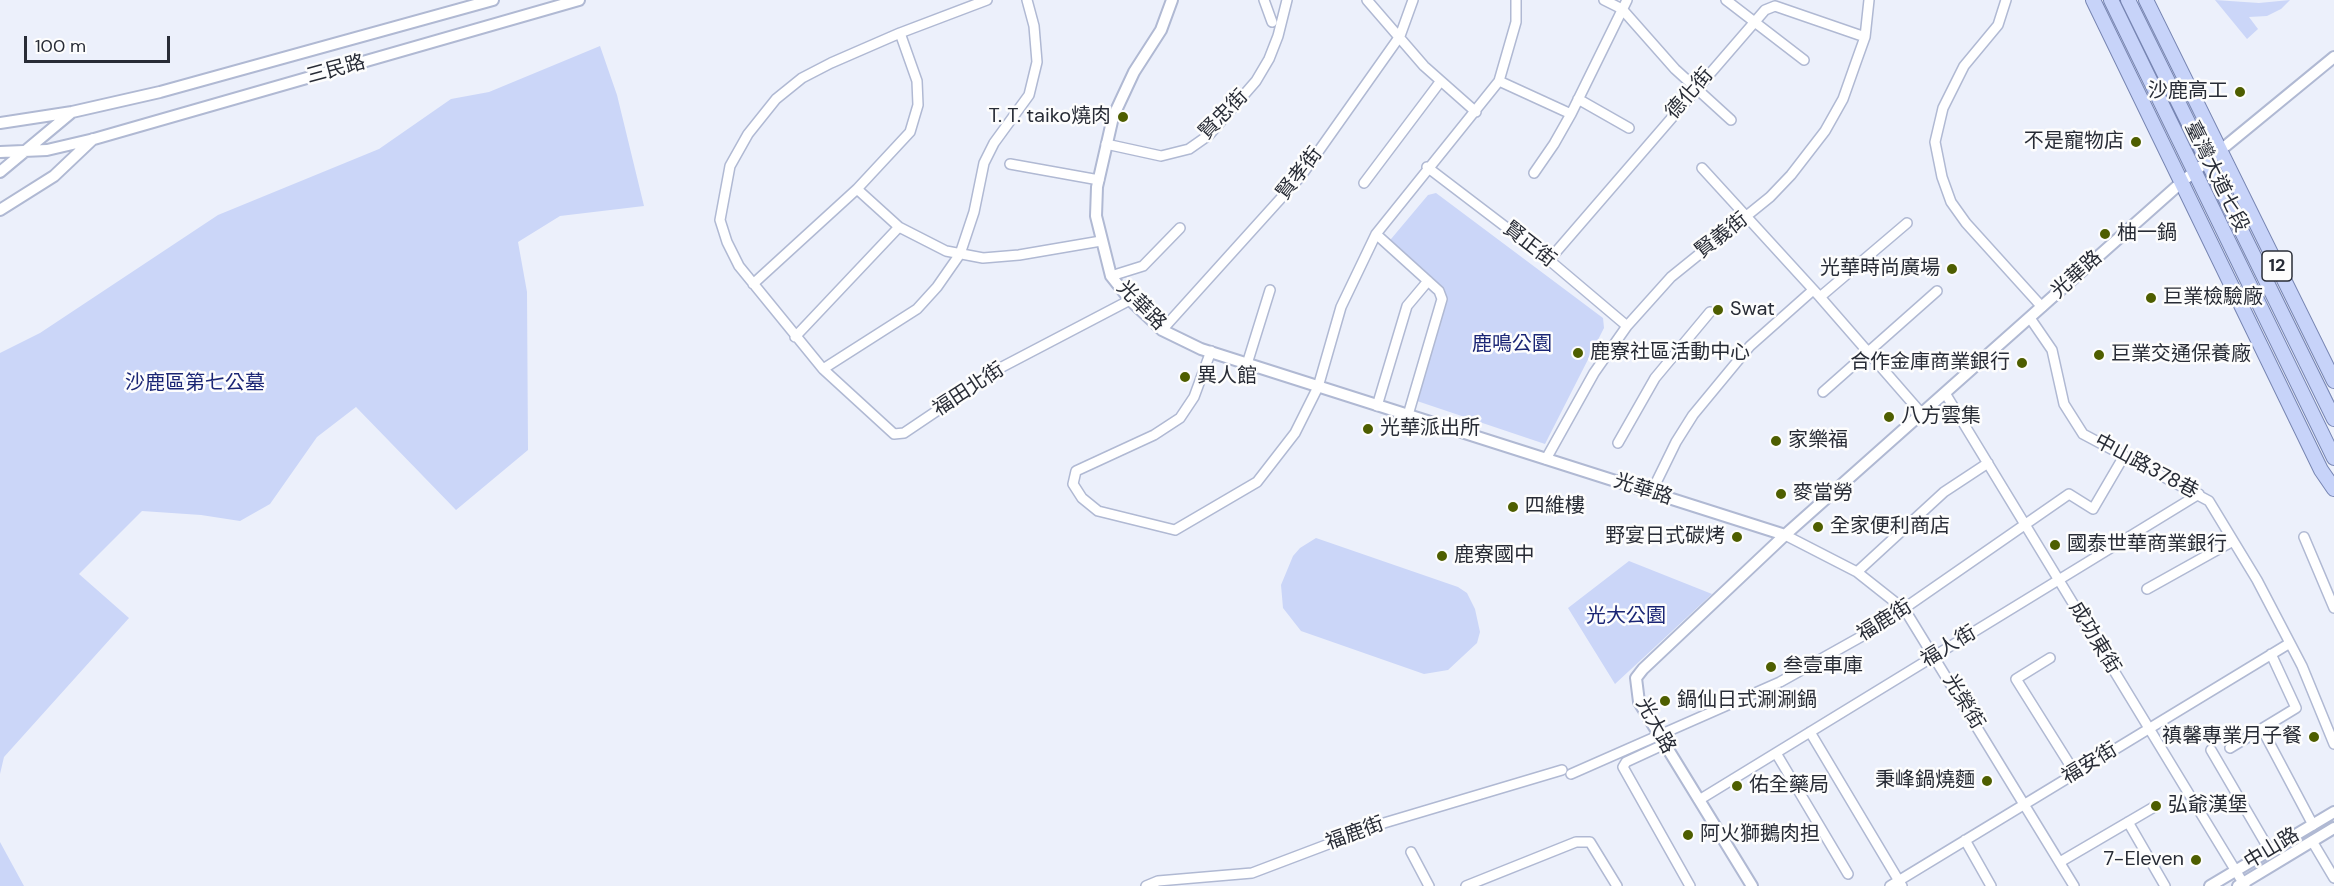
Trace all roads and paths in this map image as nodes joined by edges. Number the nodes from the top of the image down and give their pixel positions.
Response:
1 (493, 0) edge
2 (579, 0) edge
3 (987, 0) edge
4 (1027, 0) edge
5 (1172, 0) edge
6 (1264, 0) edge
7 (1287, 0) edge
8 (1367, 0) edge
9 (1413, 0) edge
10 (1516, 0) edge
11 (1604, 0) edge
12 (1726, 0) edge
13 (1869, 0) edge
14 (2006, 0) edge
15 (2093, 0) edge
16 (2111, 0) edge
17 (2128, 0) edge
18 (2146, 0) edge
19 (1770, 4) edge
20 (1624, 5) edge
21 (1755, 20) junction
22 (1272, 22) dead end
23 (900, 33) junction
24 (1400, 36) junction
25 (1864, 37) junction
26 (1804, 60) dead end
27 (2333, 61) edge
28 (1499, 81) junction
29 (1440, 82) junction
30 (1696, 88) junction
31 (1578, 99) junction
32 (72, 112) junction
33 (1476, 112) junction
34 (1570, 114) junction
35 (1731, 120) dead end
36 (0, 123) edge
37 (1629, 128) dead end
38 (94, 139) junction
39 (1106, 144) junction
40 (2220, 151) junction
41 (0, 152) edge
42 (25, 152) junction
43 (2208, 161) junction
44 (2173, 162) junction
45 (1010, 164) dead end
46 (1427, 167) junction
47 (1702, 168) dead end
48 (2195, 171) junction
49 (0, 172) edge
50 (1534, 173) dead end
51 (1099, 180) junction
52 (2183, 181) junction
53 (1364, 183) dead end
54 (857, 189) junction
55 (0, 210) edge
56 (1747, 218) junction
57 (1907, 223) dead end
58 (899, 227) junction
59 (1180, 228) dead end
60 (1376, 234) junction
61 (1101, 241) junction
62 (960, 254) junction
63 (1549, 260) junction
64 (1111, 276) junction
65 (1428, 281) junction
66 (753, 284) junction
67 (1270, 291) dead end
68 (1937, 291) dead end
69 (1816, 294) junction
70 (1130, 300) junction
71 (2042, 307) junction
72 (1710, 312) dead end
73 (2030, 318) junction
74 (1627, 326) junction
75 (1162, 330) junction
76 (795, 337) junction
77 (1211, 351) junction
78 (1868, 352) junction
79 (1247, 364) junction
80 (823, 369) junction
81 (2334, 381) edge
82 (1318, 387) junction
83 (1823, 392) dead end
84 (1945, 393) junction
85 (1377, 406) junction
86 (1922, 414) junction
87 (1408, 415) junction
88 (2334, 419) edge
89 (1617, 443) dead end
90 (2124, 456) junction
91 (2334, 458) edge
92 (1546, 459) junction
93 (1988, 463) junction
94 (2334, 489) edge
95 (1651, 493) junction
96 (2199, 494) junction
97 (2025, 524) junction
98 (1785, 535) junction
99 (2304, 537) dead end
100 (2233, 541) junction
101 (1857, 572) junction
102 (2059, 580) junction
103 (2147, 589) dead end
104 (2334, 608) edge
105 (1905, 610) junction
106 (2289, 643) junction
107 (2271, 654) junction
108 (1935, 656) junction
109 (2050, 658) dead end
110 (2149, 728) junction
111 (2262, 729) junction
112 (1810, 732) junction
113 (1662, 739) junction
114 (2334, 744) edge
115 (2230, 748) dead end
116 (2211, 750) dead end
117 (1776, 753) junction
118 (2075, 773) junction
119 (1699, 800) junction
120 (2025, 804) junction
121 (2154, 807) dead end
122 (2334, 812) edge
123 (2128, 822) junction
124 (2313, 825) junction
125 (2334, 828) edge
126 (1965, 840) junction
127 (2312, 841) junction
128 (2270, 851) junction
129 (1411, 852) dead end
130 (2060, 862) junction
131 (2236, 871) junction
132 (1848, 874) dead end
133 (2334, 878) edge
134 (1901, 883) edge
135 (2242, 885) edge
136 (1146, 886) edge
137 (1429, 886) edge
138 (1466, 886) edge
139 (1617, 886) edge
140 (1690, 886) edge
141 (1752, 886) edge
142 (1890, 886) edge
143 (1991, 886) edge
144 (2074, 886) edge
145 (2165, 886) edge
146 (2211, 886) edge

1 - 32 street, 三民路
2 - 38 street, 三民路
3 - 23 street, 福田北街
4 - 62 street
5 - 39 street, 光華路
6 - 22 street
7 - 39 street, 賢忠街
8 - 24 street
9 - 24 street, 賢孝街
10 - 28 street
11 - 20 street
12 - 21 street
13 - 25 street, 賢義街
14 - 71 street
15 - 44 main road, 臺灣大道七段 / 12
16 - 48 main road, 臺灣大道七段 / 12
17 - 43 main road, 臺灣大道七段 / 12
18 - 40 main road, 臺灣大道七段 / 12
19 - 21 street, 德化街
19 - 25 street, 德化街
20 - 30 street
20 - 31 street
21 - 26 street
21 - 30 street, 德化街
23 - 54 street
23 - 66 street, 福田北街
24 - 29 street
24 - 75 street, 賢孝街
25 - 56 street, 賢義街
27 - 40 street, 光華路
28 - 33 street
28 - 34 street
29 - 33 street
29 - 53 street
30 - 35 street
30 - 63 street, 德化街
31 - 34 street
31 - 37 street
32 - 36 street, 三民路
32 - 42 street, 三民路
33 - 46 street
34 - 50 street
38 - 42 street, 三民路
38 - 55 street, 三民路
39 - 51 street, 光華路
40 - 43 street, 光華路
40 - 81 main road, 臺灣大道七段 / 12
41 - 42 street, 三民路
42 - 49 street, 三民路
43 - 48 street, 光華路
43 - 88 main road, 臺灣大道七段 / 12
44 - 48 main road, 臺灣大道七段
44 - 52 main road, 臺灣大道七段 / 12
45 - 51 street
46 - 60 street
46 - 63 street, 賢正街
47 - 56 street
48 - 52 street, 光華路
48 - 91 main road, 臺灣大道七段 / 12
51 - 61 street, 光華路
52 - 71 street, 光華路
52 - 94 main road, 臺灣大道七段 / 12
54 - 58 street
54 - 66 street
56 - 69 street
56 - 74 street, 賢義街
57 - 69 street
58 - 62 street
58 - 76 street
59 - 64 street
60 - 65 street
60 - 82 street
61 - 62 street
61 - 64 street, 光華路
62 - 80 street
63 - 74 street, 賢正街
64 - 70 street, 光華路
65 - 85 street
65 - 87 street
66 - 76 street, 福田北街
67 - 79 street
68 - 78 street
69 - 78 street
69 - 95 street
70 - 75 street, 光華路
70 - 80 street, 福田北街
71 - 73 street, 光華路
72 - 89 street
73 - 84 street, 光華路
73 - 90 street, 中山路378巷
74 - 92 street, 賢義街
75 - 77 street, 光華路
76 - 80 street, 福田北街
77 - 79 street, 光華路
77 - 82 street
78 - 83 street
78 - 86 street
79 - 82 street, 光華路
82 - 85 street, 光華路
84 - 86 street, 光華路
84 - 93 street, 成功東街
85 - 87 street, 光華路
86 - 98 street, 光華路
87 - 92 street, 光華路
90 - 96 street, 中山路378巷
90 - 97 street, 福鹿街
92 - 95 street, 光華路
93 - 97 street, 成功東街
93 - 101 street
95 - 98 street, 光華路
96 - 100 street, 中山路378巷
96 - 102 street, 福人街
97 - 102 street, 成功東街
97 - 105 street, 福鹿街
98 - 101 street, 光榮街
98 - 113 street, 光大路
99 - 104 street
100 - 103 street
100 - 106 street, 中山路378巷
101 - 105 street, 光榮街
102 - 108 street, 福人街
102 - 110 street, 成功東街
105 - 108 street, 光榮街
105 - 113 street, 福鹿街
106 - 107 street, 福安街
106 - 114 street, 中山路378巷
107 - 110 street, 福安街
107 - 111 street
108 - 112 street, 福人街
108 - 120 street, 光榮街
109 - 118 street
110 - 118 street, 福安街
110 - 131 street, 成功東街
111 - 115 street
111 - 124 street
112 - 117 street, 福人街
112 - 134 street
113 - 119 street, 光大路
113 - 136 street, 福鹿街
113 - 140 street
116 - 128 street
117 - 119 street, 福人街
117 - 132 street
118 - 120 street, 福安街
119 - 141 street, 光大路
120 - 126 street, 福安街
120 - 130 street, 光榮街
121 - 123 street
122 - 124 street, 中山路
123 - 130 street
123 - 145 street
124 - 128 street, 中山路
125 - 127 street, 中山路
126 - 134 street, 福安街
126 - 143 street
127 - 133 street
127 - 135 street, 中山路
128 - 131 street, 中山路
129 - 137 street
130 - 144 street, 光榮街
131 - 135 street, 成功東街
131 - 146 street, 中山路
134 - 142 street, 福安街
138 - 139 street

